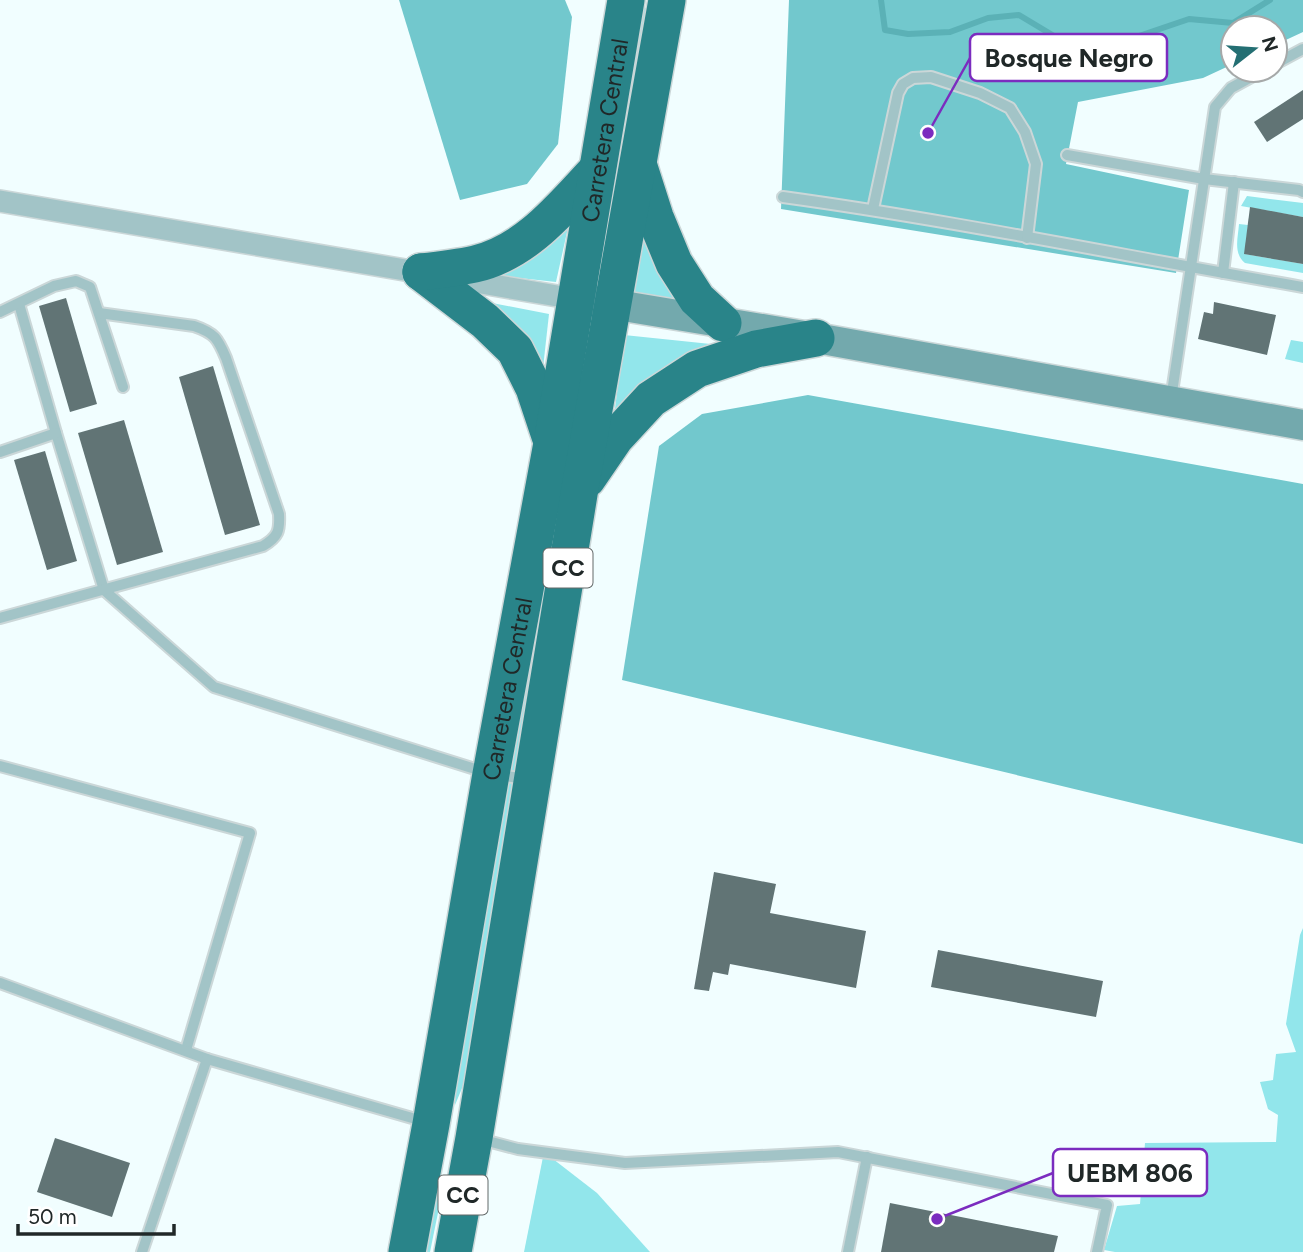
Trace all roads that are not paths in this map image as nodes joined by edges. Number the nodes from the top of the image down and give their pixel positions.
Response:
1 (626, 0) edge
2 (667, 0) edge
3 (1238, 84) edge
4 (1067, 155) dead end
5 (637, 161) junction
6 (597, 170) junction
7 (1204, 179) junction
8 (1234, 182) junction
9 (1303, 192) edge
10 (783, 197) dead end
11 (0, 201) edge
12 (873, 209) junction
13 (1027, 238) junction
14 (1190, 267) junction
15 (421, 272) junction
16 (1223, 273) junction
17 (1303, 287) edge
18 (575, 299) junction
19 (19, 304) junction
20 (613, 304) junction
21 (0, 312) edge
22 (99, 313) junction
23 (723, 323) junction
24 (816, 338) junction
25 (123, 387) dead end
26 (1171, 402) junction
27 (1303, 425) edge
28 (56, 433) junction
29 (552, 443) junction
30 (0, 452) edge
31 (580, 488) junction
32 (104, 590) junction
33 (0, 618) edge
34 (0, 766) edge
35 (491, 774) junction
36 (534, 779) junction
37 (0, 983) edge
38 (186, 1050) junction
39 (207, 1059) junction
40 (431, 1124) junction
41 (474, 1138) junction
42 (867, 1157) junction
43 (142, 1252) edge
44 (407, 1252) edge
45 (453, 1252) edge
46 (848, 1252) edge
47 (1097, 1252) edge

1 - 6 highway, Carretera Central / CC
2 - 5 highway, Carretera Central / CC
3 - 7 lane
4 - 7 lane
5 - 20 highway, Carretera Central / CC
5 - 23 highway
6 - 15 highway
6 - 18 highway, Carretera Central / CC
7 - 8 lane
7 - 14 lane
8 - 9 lane
8 - 16 lane
10 - 12 lane
11 - 15 street
12 - 13 lane
12 - 13 lane
13 - 14 lane
14 - 16 lane
14 - 26 lane
15 - 18 street
15 - 29 highway
16 - 17 lane
18 - 20 street
18 - 29 highway, Carretera Central / CC
19 - 21 lane
19 - 22 lane
19 - 28 lane
20 - 23 street
20 - 31 highway, Carretera Central / CC
22 - 25 lane
22 - 32 lane
23 - 24 street
24 - 26 street
24 - 31 highway
26 - 27 street
28 - 30 lane
28 - 32 lane
29 - 35 highway, Carretera Central / CC
31 - 36 highway, Carretera Central / CC
32 - 33 lane
32 - 35 lane
34 - 38 lane
35 - 36 lane
35 - 40 highway, Carretera Central / CC
36 - 41 highway, Carretera Central / CC
37 - 38 lane
38 - 39 lane
39 - 40 lane
39 - 43 lane
40 - 41 highway
40 - 44 highway, Carretera Central / CC
41 - 42 lane
41 - 45 highway, Carretera Central / CC
42 - 46 lane
42 - 47 lane

